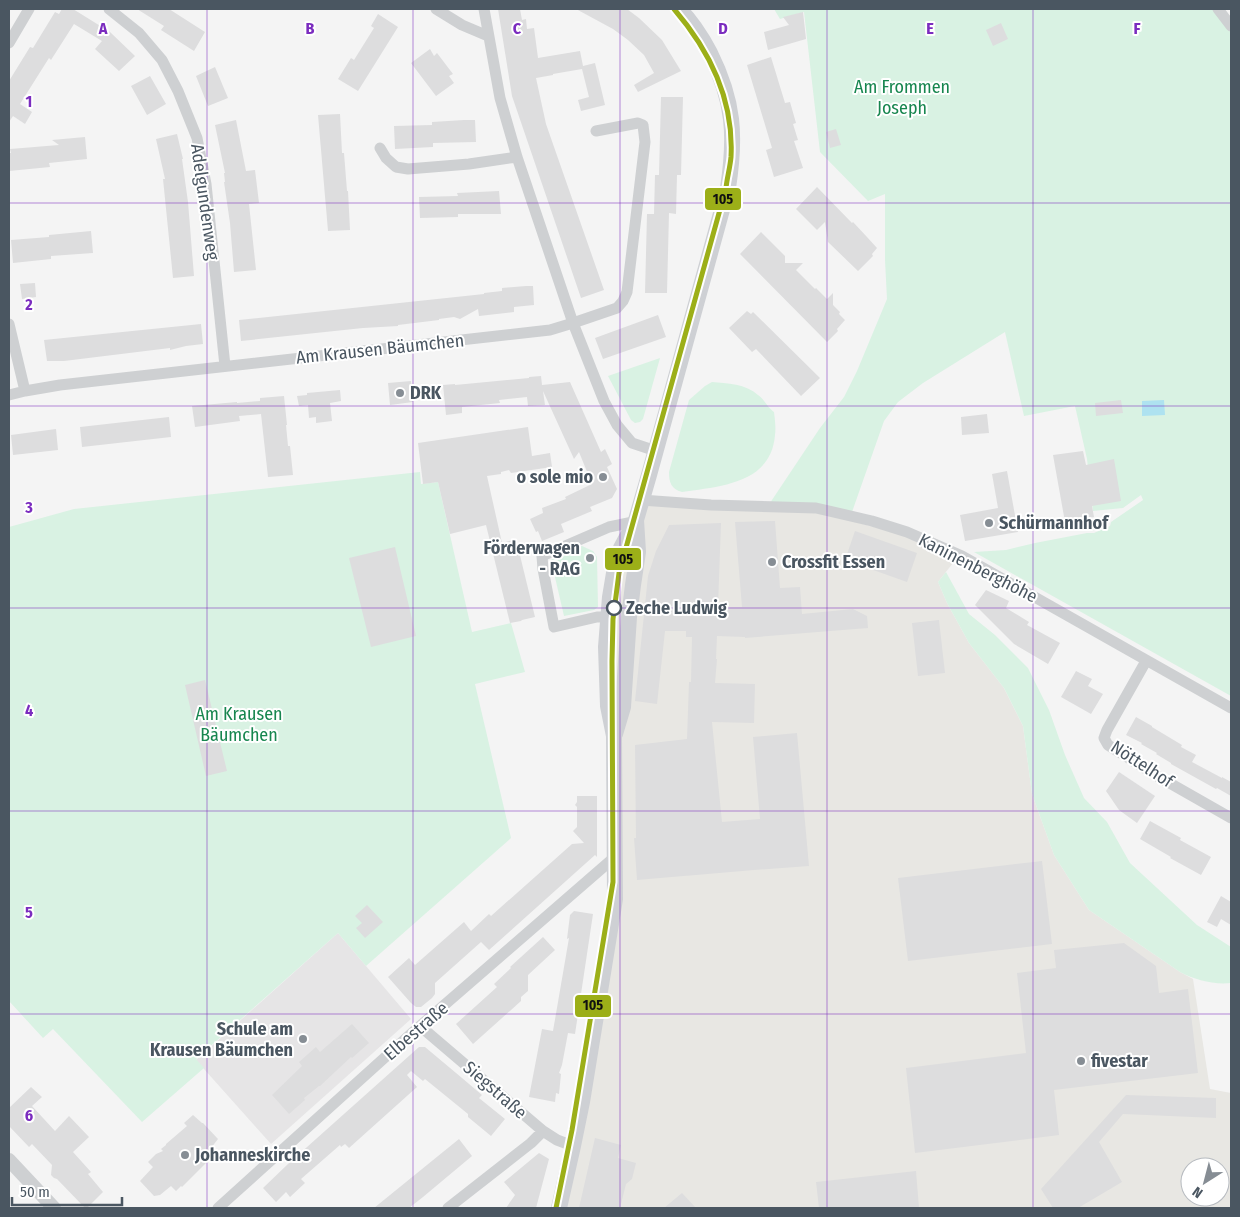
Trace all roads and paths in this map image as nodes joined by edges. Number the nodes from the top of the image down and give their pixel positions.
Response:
1 (29, 9) edge
2 (109, 9) edge
3 (436, 9) edge
4 (484, 9) edge
5 (679, 9) edge
6 (1218, 9) edge
7 (1231, 26) edge
8 (488, 36) junction
9 (9, 43) edge
10 (596, 132) dead end
11 (380, 148) dead end
12 (518, 157) junction
13 (573, 323) junction
14 (9, 324) edge
15 (225, 366) junction
16 (25, 391) junction
17 (9, 395) edge
18 (656, 451) junction
19 (641, 500) junction
20 (636, 520) junction
21 (608, 617) junction
22 (1146, 661) junction
23 (1231, 708) edge
24 (614, 736) junction
25 (1231, 818) edge
26 (616, 856) junction
27 (420, 1026) junction
28 (543, 1131) junction
29 (573, 1146) junction
30 (9, 1160) edge
31 (54, 1208) edge
32 (218, 1208) edge
33 (448, 1208) edge
34 (559, 1208) edge

1 - 9 street
2 - 15 street, Adelgundenweg
3 - 8 street
4 - 8 street
5 - 18 main road
6 - 7 street
8 - 12 street
10 - 13 street
11 - 12 street
12 - 13 street
13 - 15 street, Am Krausen Bäumchen
13 - 18 street
14 - 16 street
15 - 16 street, Am Krausen Bäumchen
16 - 17 street, Am Krausen Bäumchen
18 - 19 main road
19 - 20 main road
19 - 22 street, Kaninenberghöhe
20 - 21 main road
20 - 21 street
20 - 24 main road
21 - 24 main road
22 - 23 street, Kaninenberghöhe
22 - 25 street, Nöttelhof
24 - 26 main road
26 - 27 street, Elbestraße
26 - 29 main road
27 - 28 street, Siegstraße
27 - 32 street, Elbestraße
28 - 29 street, Siegstraße
28 - 33 street
29 - 34 main road
30 - 31 street

